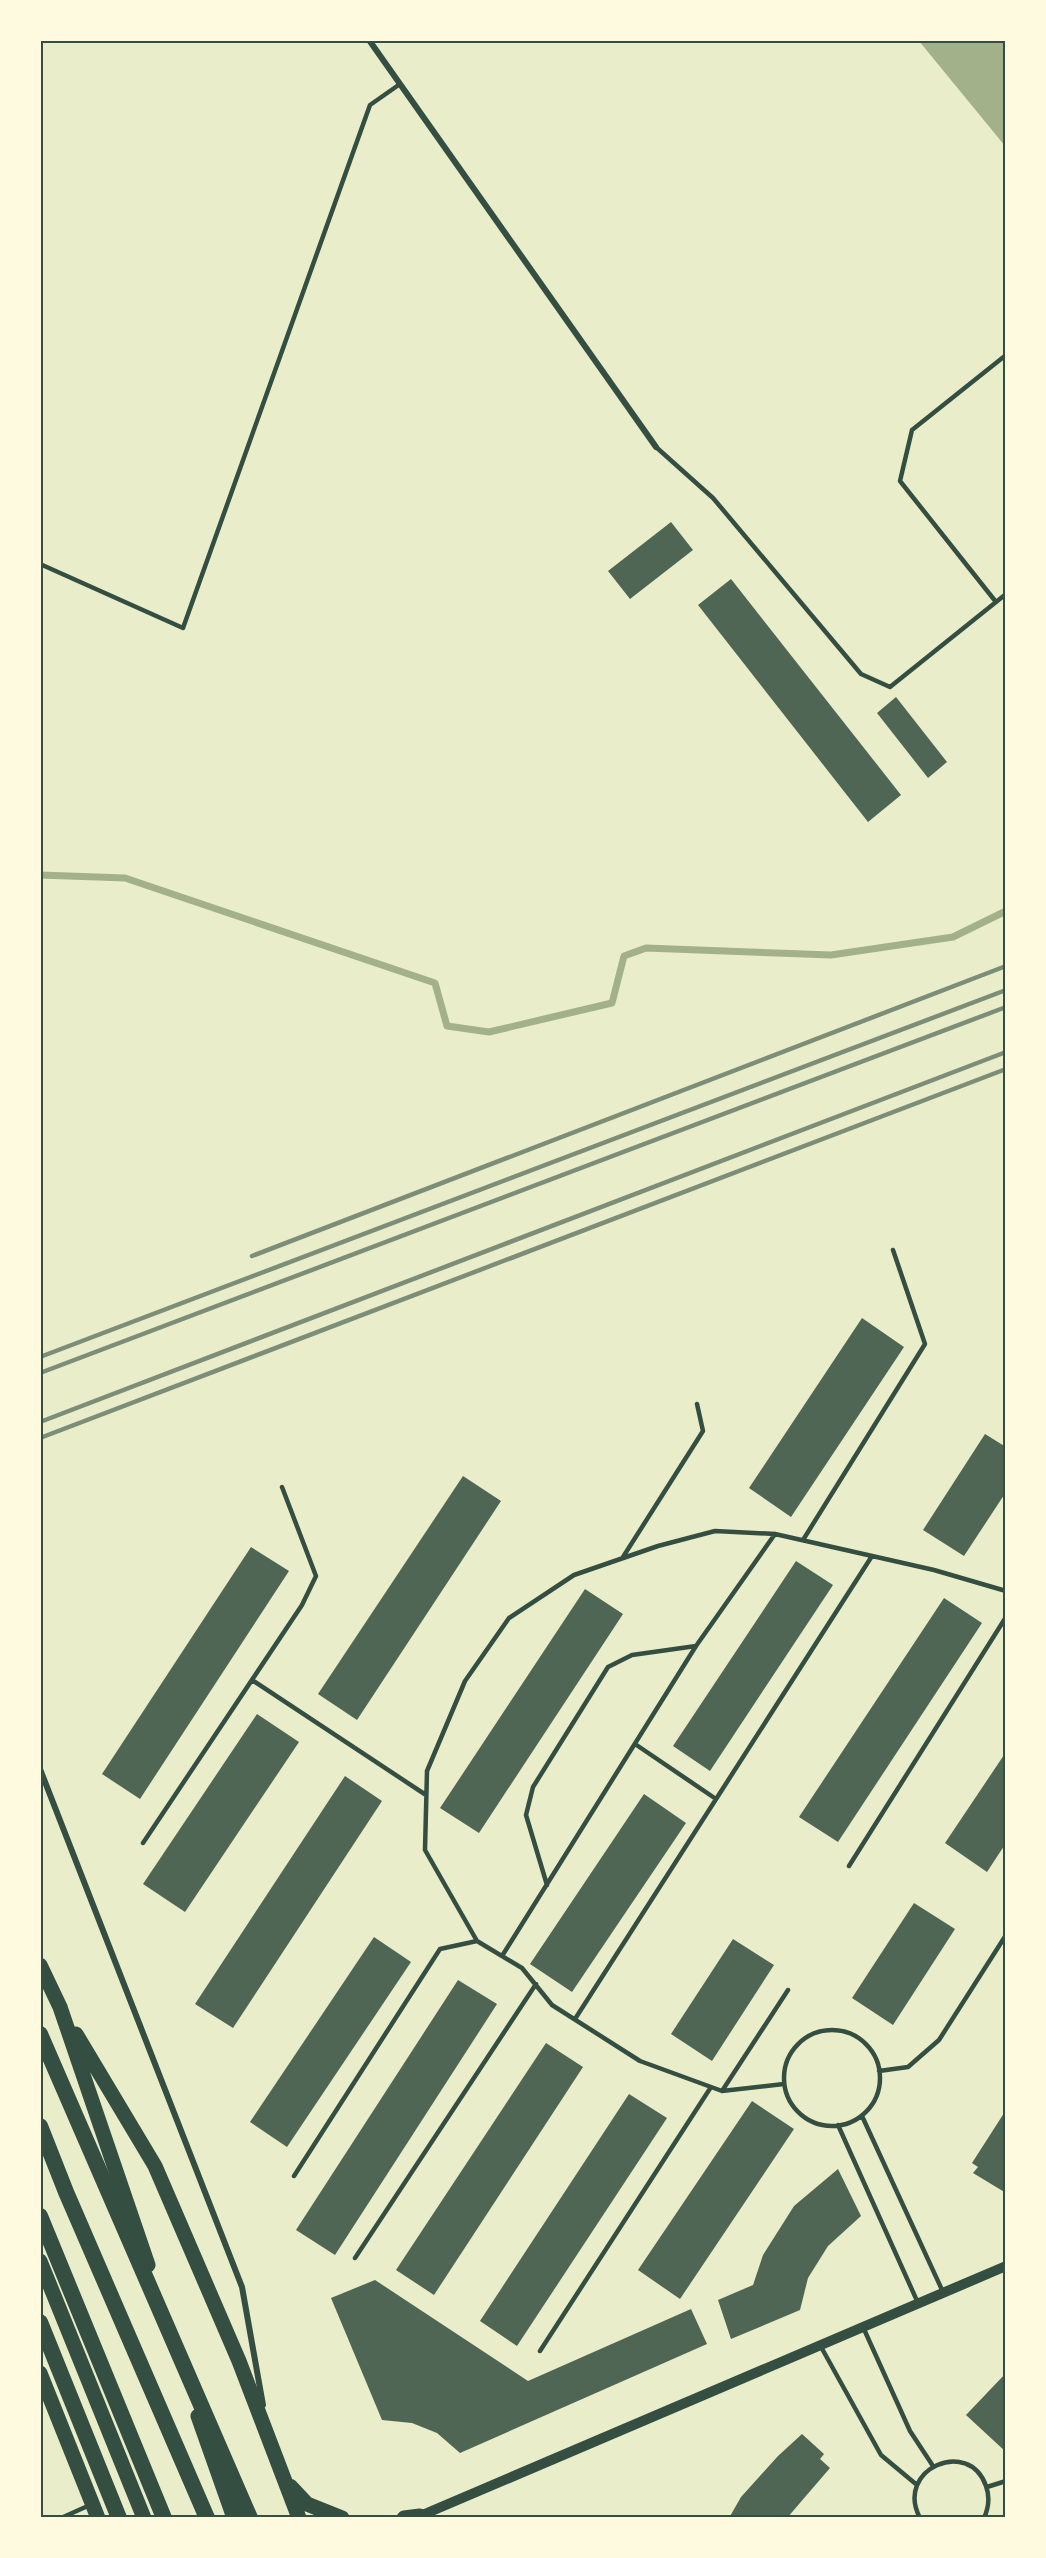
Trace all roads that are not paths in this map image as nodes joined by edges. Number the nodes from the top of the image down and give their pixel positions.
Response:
1 (369, 40) edge
2 (400, 84) junction
3 (1005, 355) edge
4 (656, 447) joint
5 (40, 564) edge
6 (1005, 594) edge
7 (996, 602) junction
8 (892, 1250) dead end
9 (697, 1404) dead end
10 (282, 1487) dead end
11 (775, 1534) junction
12 (802, 1540) junction
13 (872, 1556) junction
14 (622, 1558) junction
15 (1005, 1591) edge
16 (1005, 1617) edge
17 (696, 1646) junction
18 (252, 1680) junction
19 (635, 1744) junction
20 (40, 1768) edge
21 (426, 1795) junction
22 (717, 1798) junction
23 (143, 1843) dead end
24 (849, 1866) dead end
25 (547, 1885) junction
26 (1005, 1935) edge
27 (477, 1941) junction
28 (502, 1956) junction
29 (40, 1965) edge
30 (536, 1984) junction
31 (788, 1990) dead end
32 (60, 2007) junction
33 (575, 2019) junction
34 (40, 2034) edge
35 (879, 2071) junction
36 (784, 2084) junction
37 (711, 2087) junction
38 (722, 2091) junction
39 (862, 2116) junction
40 (838, 2125) junction
41 (40, 2126) edge
42 (294, 2176) dead end
43 (40, 2216) edge
44 (355, 2258) dead end
45 (40, 2260) edge
46 (1005, 2266) edge
47 (943, 2292) junction
48 (918, 2303) junction
49 (40, 2322) edge
50 (863, 2326) junction
51 (820, 2345) junction
52 (540, 2351) dead end
53 (40, 2373) edge
54 (268, 2439) junction
55 (933, 2466) junction
56 (285, 2481) junction
57 (1005, 2481) edge
58 (917, 2485) junction
59 (987, 2487) junction
60 (95, 2511) edge
61 (60, 2517) edge
62 (119, 2517) edge
63 (144, 2517) edge
64 (164, 2517) edge
65 (207, 2517) edge
66 (234, 2517) edge
67 (250, 2517) edge
68 (299, 2517) edge
69 (342, 2517) edge
70 (414, 2517) edge
71 (920, 2517) edge
72 (984, 2517) edge

1 - 2 street
2 - 4 street
2 - 5 lane
3 - 7 lane
4 - 7 lane
6 - 7 lane
8 - 12 lane
9 - 14 lane
10 - 18 lane
11 - 12 lane
11 - 14 lane
11 - 17 lane
12 - 13 lane
13 - 15 lane
13 - 22 lane
14 - 21 lane
16 - 24 lane
17 - 19 lane
17 - 25 lane
18 - 21 lane
18 - 23 lane
19 - 22 lane
19 - 25 lane
20 - 54 street
21 - 27 lane
22 - 33 lane
25 - 28 lane
26 - 35 lane
27 - 28 lane
27 - 42 lane
28 - 30 lane
29 - 32 main road
30 - 33 lane
30 - 44 lane
31 - 38 lane
32 - 54 main road
32 - 66 main road
33 - 37 lane
34 - 67 highway
35 - 36 lane
35 - 39 lane
36 - 38 lane
36 - 40 lane
37 - 38 lane
37 - 52 lane
39 - 40 lane
39 - 47 lane
40 - 48 lane
41 - 65 highway
43 - 64 highway
45 - 63 main road
46 - 47 street
47 - 48 street
48 - 50 street
49 - 62 highway
50 - 51 street
50 - 55 lane
51 - 58 lane
51 - 70 street
53 - 60 main road
54 - 56 main road
55 - 58 lane
55 - 59 lane
56 - 68 main road
56 - 69 main road
57 - 59 lane
58 - 71 lane
59 - 72 lane
60 - 61 lane

